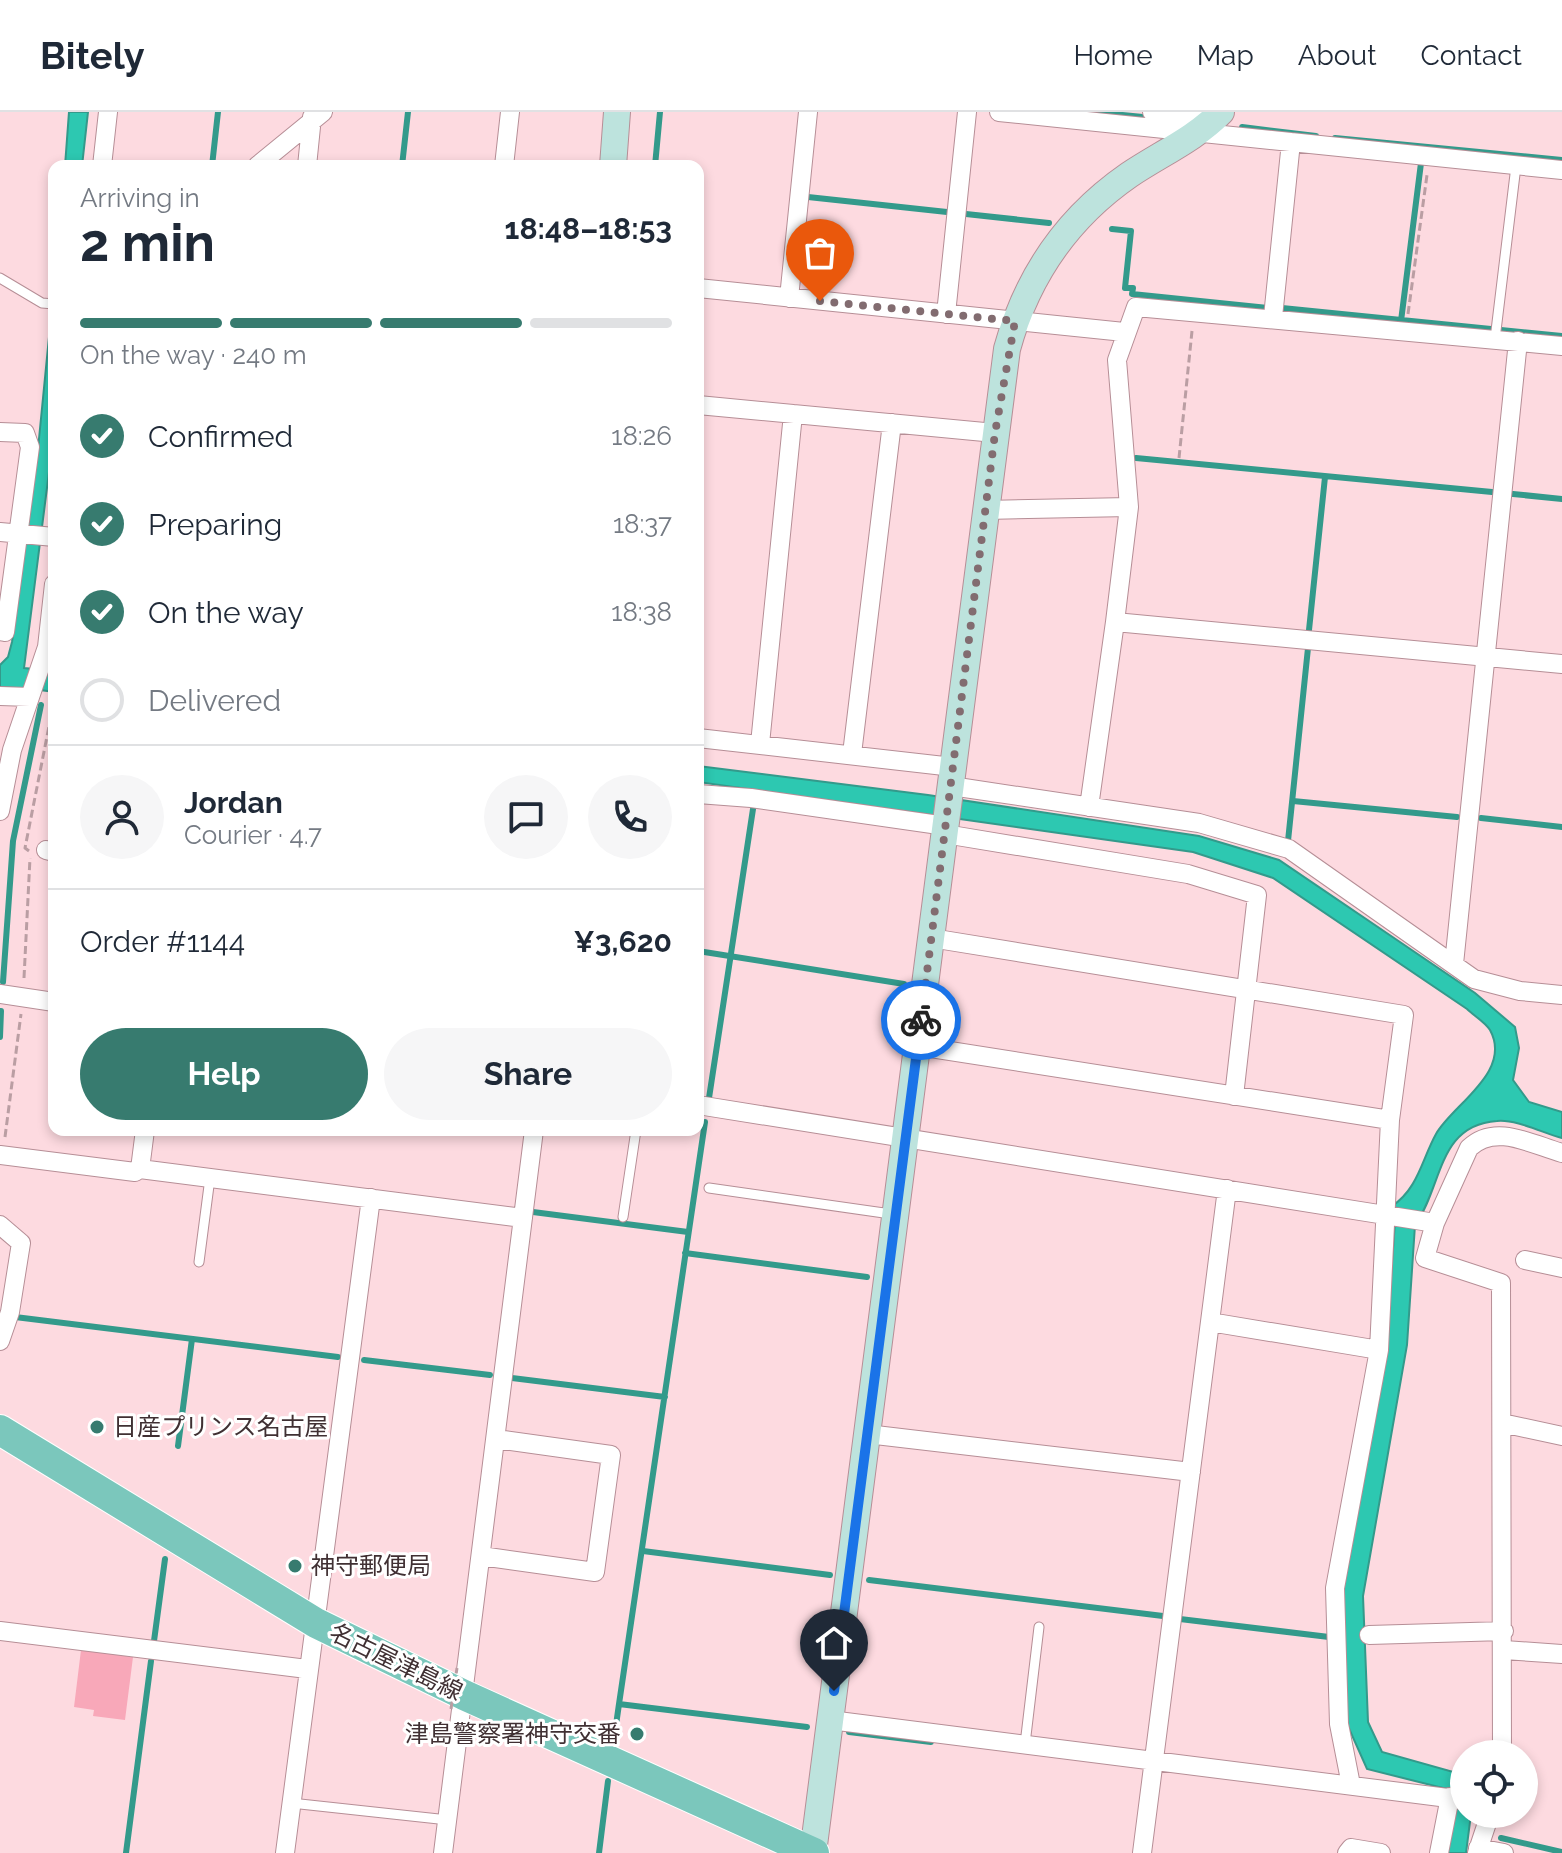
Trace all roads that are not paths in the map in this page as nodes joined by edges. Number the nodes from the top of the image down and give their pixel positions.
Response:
1 (108, 112) edge
2 (510, 112) edge
3 (617, 112) edge
4 (808, 112) edge
5 (967, 112) edge
6 (999, 112) edge
7 (1152, 112) edge
8 (316, 115) edge
9 (1211, 121) edge
10 (1291, 142) junction
11 (103, 160) edge
12 (264, 160) edge
13 (308, 160) edge
14 (505, 160) edge
15 (613, 160) edge
16 (1516, 166) junction
17 (1562, 170) edge
18 (0, 278) edge
19 (704, 289) edge
20 (789, 298) junction
21 (48, 302) edge
22 (946, 314) junction
23 (1273, 317) junction
24 (1015, 321) junction
25 (1124, 332) junction
26 (1496, 332) junction
27 (1518, 341) junction
28 (1562, 346) edge
29 (704, 411) edge
30 (793, 414) junction
31 (892, 423) junction
32 (0, 432) edge
33 (995, 433) junction
34 (1129, 507) junction
35 (985, 510) junction
36 (14, 533) edge
37 (48, 537) edge
38 (1115, 622) junction
39 (0, 631) edge
40 (48, 654) edge
41 (1486, 656) junction
42 (1562, 664) edge
43 (31, 693) junction
44 (0, 696) edge
45 (704, 739) edge
46 (760, 744) junction
47 (852, 754) junction
48 (951, 782) junction
49 (704, 794) edge
50 (1089, 807) junction
51 (0, 808) edge
52 (946, 827) junction
53 (931, 938) junction
54 (1454, 964) junction
55 (1247, 989) junction
56 (0, 994) edge
57 (1562, 995) edge
58 (48, 1001) edge
59 (918, 1046) junction
60 (1234, 1096) junction
61 (704, 1106) edge
62 (1390, 1120) junction
63 (144, 1136) edge
64 (533, 1136) edge
65 (635, 1136) edge
66 (906, 1139) junction
67 (2, 1148) edge
68 (1562, 1153) edge
69 (140, 1169) junction
70 (210, 1178) junction
71 (709, 1188) dead end
72 (1227, 1189) junction
73 (371, 1198) junction
74 (896, 1214) junction
75 (1387, 1214) junction
76 (623, 1217) dead end
77 (523, 1218) junction
78 (1431, 1222) junction
79 (0, 1225) edge
80 (1525, 1260) dead end
81 (199, 1262) dead end
82 (1562, 1268) edge
83 (1210, 1322) junction
84 (0, 1341) edge
85 (1379, 1350) junction
86 (1502, 1423) junction
87 (0, 1430) edge
88 (867, 1434) junction
89 (1562, 1436) edge
90 (496, 1439) junction
91 (1191, 1472) junction
92 (481, 1556) junction
93 (316, 1623) junction
94 (1039, 1627) dead end
95 (0, 1631) edge
96 (1369, 1635) dead end
97 (1504, 1640) junction
98 (1562, 1654) edge
99 (307, 1669) junction
100 (457, 1691) junction
101 (830, 1720) junction
102 (1502, 1740) edge
103 (1025, 1744) junction
104 (1155, 1761) junction
105 (1351, 1785) junction
106 (1450, 1798) edge
107 (291, 1803) junction
108 (1450, 1818) edge
109 (448, 1820) junction
110 (1485, 1828) edge
111 (1478, 1850) edge
112 (285, 1853) edge
113 (443, 1853) edge
114 (813, 1853) edge
115 (1142, 1853) edge
116 (1347, 1853) edge
117 (1381, 1853) edge
118 (1439, 1853) edge
119 (1504, 1853) edge

1 - 11 street
2 - 14 street
3 - 15 main road
4 - 20 street
5 - 22 street
6 - 9 street
7 - 9 street
8 - 12 street
8 - 13 street
9 - 10 street
9 - 24 main road
10 - 16 street
10 - 23 street
16 - 17 street
16 - 26 lane
18 - 21 lane
19 - 20 street
20 - 22 street
22 - 24 street
23 - 25 street
23 - 26 street
24 - 25 street
24 - 33 main road
25 - 34 street
26 - 27 street
27 - 28 street
27 - 41 street
29 - 30 street
30 - 31 street
30 - 46 street
31 - 33 street
31 - 47 street
32 - 36 street
33 - 35 main road
34 - 35 street
34 - 38 street
35 - 48 main road
36 - 37 street
36 - 39 street
38 - 41 street
38 - 50 street
40 - 43 street
41 - 42 street
41 - 54 street
43 - 44 street
43 - 51 street
45 - 46 street
46 - 47 street
47 - 48 street
48 - 50 street
48 - 52 main road
49 - 52 street
50 - 54 street
52 - 53 main road
52 - 55 street
53 - 55 street
53 - 59 main road
54 - 57 street
55 - 60 street
55 - 62 street
56 - 58 street
59 - 60 street
59 - 66 main road
60 - 62 street
61 - 66 street
62 - 75 street
63 - 69 street
64 - 77 street
65 - 76 lane
66 - 72 street
66 - 74 main road
67 - 69 street
68 - 78 street
69 - 70 street
70 - 73 street
70 - 81 lane
71 - 74 lane
72 - 75 street
72 - 83 street
73 - 77 street
73 - 93 street
74 - 88 main road
75 - 78 street
75 - 85 street
77 - 90 street
78 - 86 street
79 - 84 street
80 - 82 street
83 - 85 street
83 - 91 street
85 - 105 street
86 - 89 street
86 - 97 street
87 - 93 main road, 名古屋津島線
88 - 91 street
88 - 101 main road
90 - 92 street
90 - 92 street
91 - 104 street
92 - 100 street
93 - 99 street
93 - 100 main road, 名古屋津島線
94 - 103 lane
95 - 99 street
96 - 97 street
97 - 98 street
97 - 102 street
99 - 107 street
100 - 109 street
100 - 114 main road, 名古屋津島線
101 - 103 street
101 - 114 main road
103 - 104 street
104 - 105 street
104 - 115 street
105 - 106 street
107 - 109 lane
107 - 112 street
108 - 118 street
109 - 113 street
110 - 111 street
111 - 119 street
116 - 117 street

